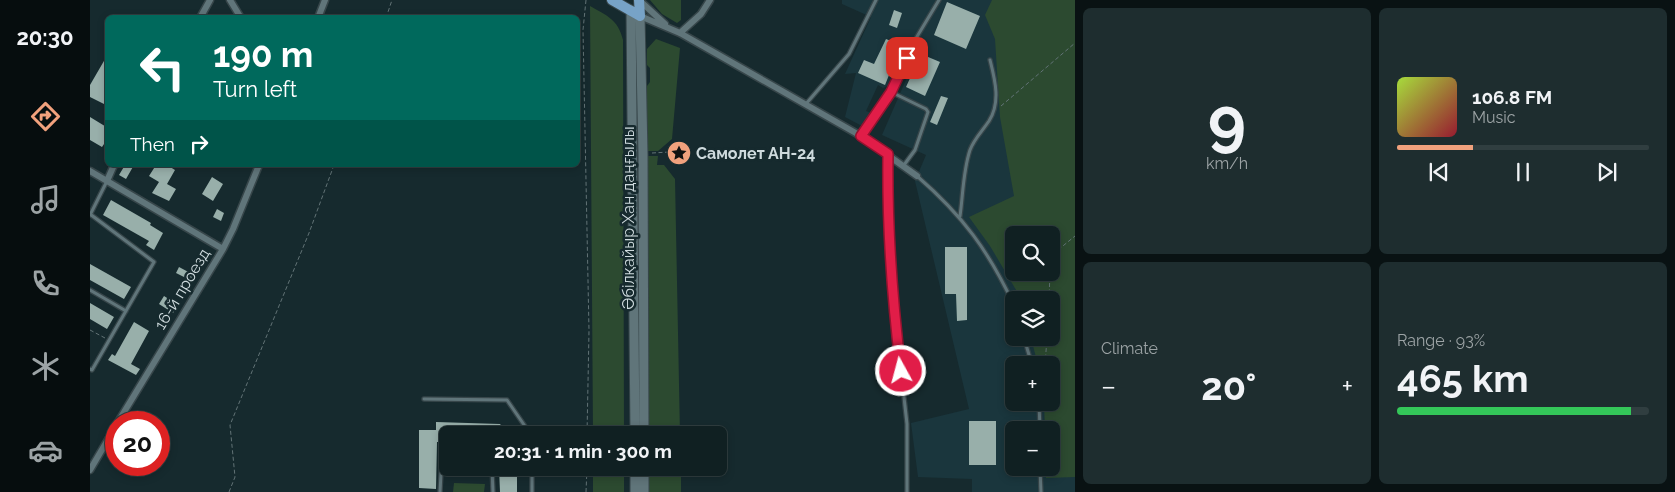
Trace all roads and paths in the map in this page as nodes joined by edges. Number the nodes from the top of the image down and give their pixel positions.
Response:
1 (210, 0) edge
2 (230, 0) edge
3 (325, 0) edge
4 (392, 0) edge
5 (586, 0) edge
6 (612, 0) edge
7 (639, 0) edge
8 (710, 0) edge
9 (876, 0) edge
10 (939, 0) edge
11 (634, 9) edge
12 (202, 15) edge
13 (239, 15) edge
14 (319, 15) edge
15 (387, 15) edge
16 (670, 28) junction
17 (680, 33) junction
18 (1075, 43) edge
19 (990, 60) dead end
20 (891, 92) junction
21 (805, 105) junction
22 (994, 112) junction
23 (861, 136) junction
24 (670, 152) dead end
25 (644, 154) junction
26 (888, 154) junction
27 (904, 165) junction
28 (113, 167) edge
29 (258, 167) edge
30 (333, 167) edge
31 (90, 171) edge
32 (917, 176) joint
33 (107, 181) junction
34 (90, 214) edge
35 (960, 216) junction
36 (1075, 236) edge
37 (1060, 248) edge
38 (223, 249) junction
39 (90, 290) edge
40 (1007, 291) edge
41 (126, 311) junction
42 (90, 330) edge
43 (109, 341) junction
44 (90, 369) edge
45 (424, 399) dead end
46 (125, 411) edge
47 (525, 426) edge
48 (587, 426) edge
49 (635, 426) edge
50 (644, 426) edge
51 (105, 445) edge
52 (90, 470) edge
53 (441, 476) edge
54 (492, 476) edge
55 (532, 476) edge
56 (587, 476) edge
57 (635, 476) edge
58 (644, 476) edge
59 (1040, 476) edge
60 (229, 492) edge
61 (440, 492) edge
62 (493, 492) edge
63 (532, 492) edge
64 (586, 492) edge
65 (635, 492) edge
66 (644, 492) edge
67 (907, 492) edge
68 (1041, 492) edge

1 - 12 street
2 - 13 street
3 - 14 street
4 - 15 path
5 - 48 path
6 - 11 main road
7 - 11 main road, Әбілқайыр Хан даңғылы
7 - 16 street
8 - 17 street
9 - 21 lane
10 - 20 lane
11 - 16 street
11 - 25 street, Әбілқайыр Хан даңғылы
11 - 49 street, Әбілқайыр Хан даңғылы
16 - 17 street
17 - 21 street
18 - 22 path
19 - 22 lane
20 - 23 lane
20 - 27 lane
21 - 23 street
22 - 35 lane
23 - 26 street
24 - 25 path
25 - 50 street, Әбілқайыр Хан даңғылы
26 - 27 street
26 - 67 lane
27 - 32 street
28 - 33 street
29 - 38 street, 16-й проезд
30 - 60 path
31 - 33 street
32 - 35 lane
33 - 34 lane
33 - 38 street
34 - 41 lane
35 - 40 lane
36 - 37 path
38 - 46 street, 16-й проезд
39 - 41 lane
41 - 43 lane
42 - 43 path
43 - 44 lane
45 - 47 lane
51 - 52 street
53 - 61 lane
54 - 62 lane
55 - 63 lane
56 - 64 path
57 - 65 street
58 - 66 street
59 - 68 lane

